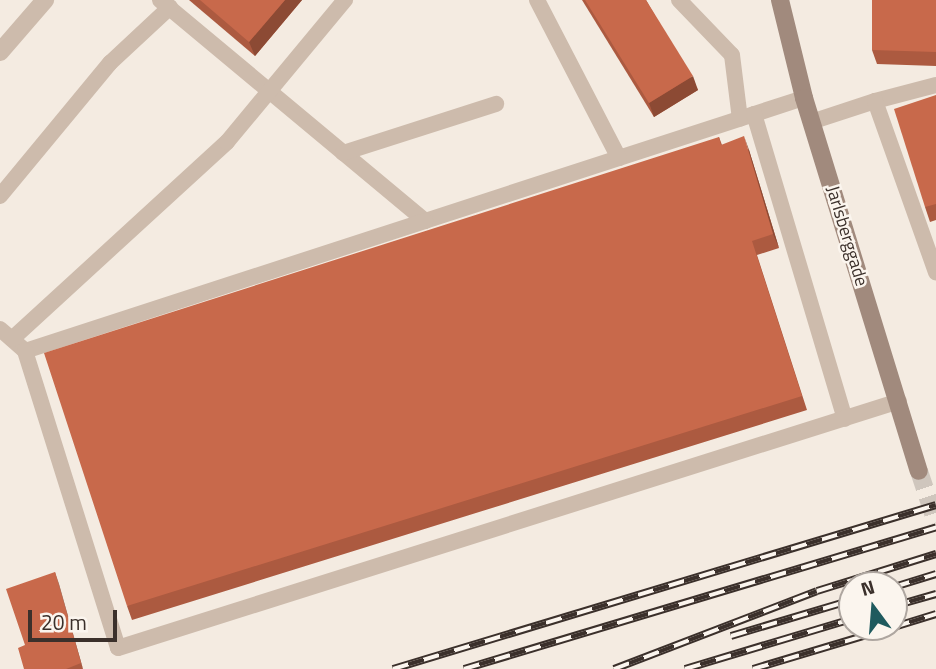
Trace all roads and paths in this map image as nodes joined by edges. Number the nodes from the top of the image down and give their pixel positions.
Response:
1 (45, 0) edge
2 (345, 0) edge
3 (537, 0) edge
4 (679, 0) edge
5 (780, 0) edge
6 (165, 4) edge
7 (0, 52) edge
8 (936, 86) edge
9 (271, 92) junction
10 (804, 98) junction
11 (875, 101) junction
12 (496, 104) dead end
13 (747, 117) junction
14 (811, 122) junction
15 (343, 153) junction
16 (619, 158) junction
17 (0, 196) edge
18 (425, 220) junction
19 (936, 272) edge
20 (6, 334) edge
21 (25, 351) junction
22 (899, 401) junction
23 (845, 419) junction
24 (919, 471) tunnel mouth

1 - 7 street
2 - 9 lane
3 - 16 lane
4 - 13 lane
5 - 10 street, Jarlsberggade
6 - 9 lane
6 - 17 lane
8 - 11 lane
9 - 15 lane
9 - 20 lane
10 - 13 lane
10 - 14 street, Jarlsberggade
11 - 14 lane
11 - 19 lane
12 - 15 lane
13 - 16 lane
13 - 23 lane
14 - 22 street, Jarlsberggade
15 - 18 lane
16 - 18 lane
18 - 21 lane
20 - 21 lane
21 - 23 lane
22 - 23 lane
22 - 24 street, Jarlsberggade

